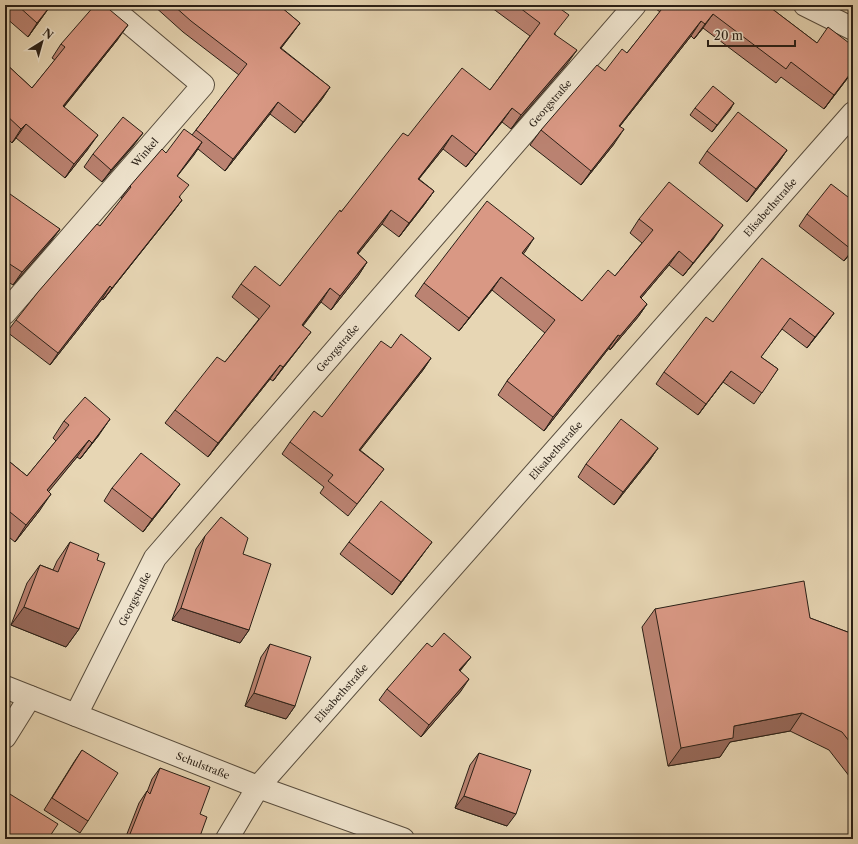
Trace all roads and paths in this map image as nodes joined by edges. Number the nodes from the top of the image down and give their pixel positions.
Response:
1 (108, 5) edge
2 (635, 5) edge
3 (805, 5) edge
4 (853, 28) edge
5 (853, 113) edge
6 (5, 313) edge
7 (5, 687) edge
8 (30, 698) junction
9 (76, 715) junction
10 (5, 737) edge
11 (258, 787) junction
12 (226, 839) edge
13 (403, 839) edge

1 - 6 street, Winkel
2 - 9 street, Georgstraße
3 - 4 street
5 - 11 street, Elisabethstraße
7 - 8 street, Schulstraße
8 - 9 street, Schulstraße
8 - 10 street
9 - 11 street, Schulstraße
11 - 12 street, Elisabethstraße
11 - 13 street, Schulstraße

